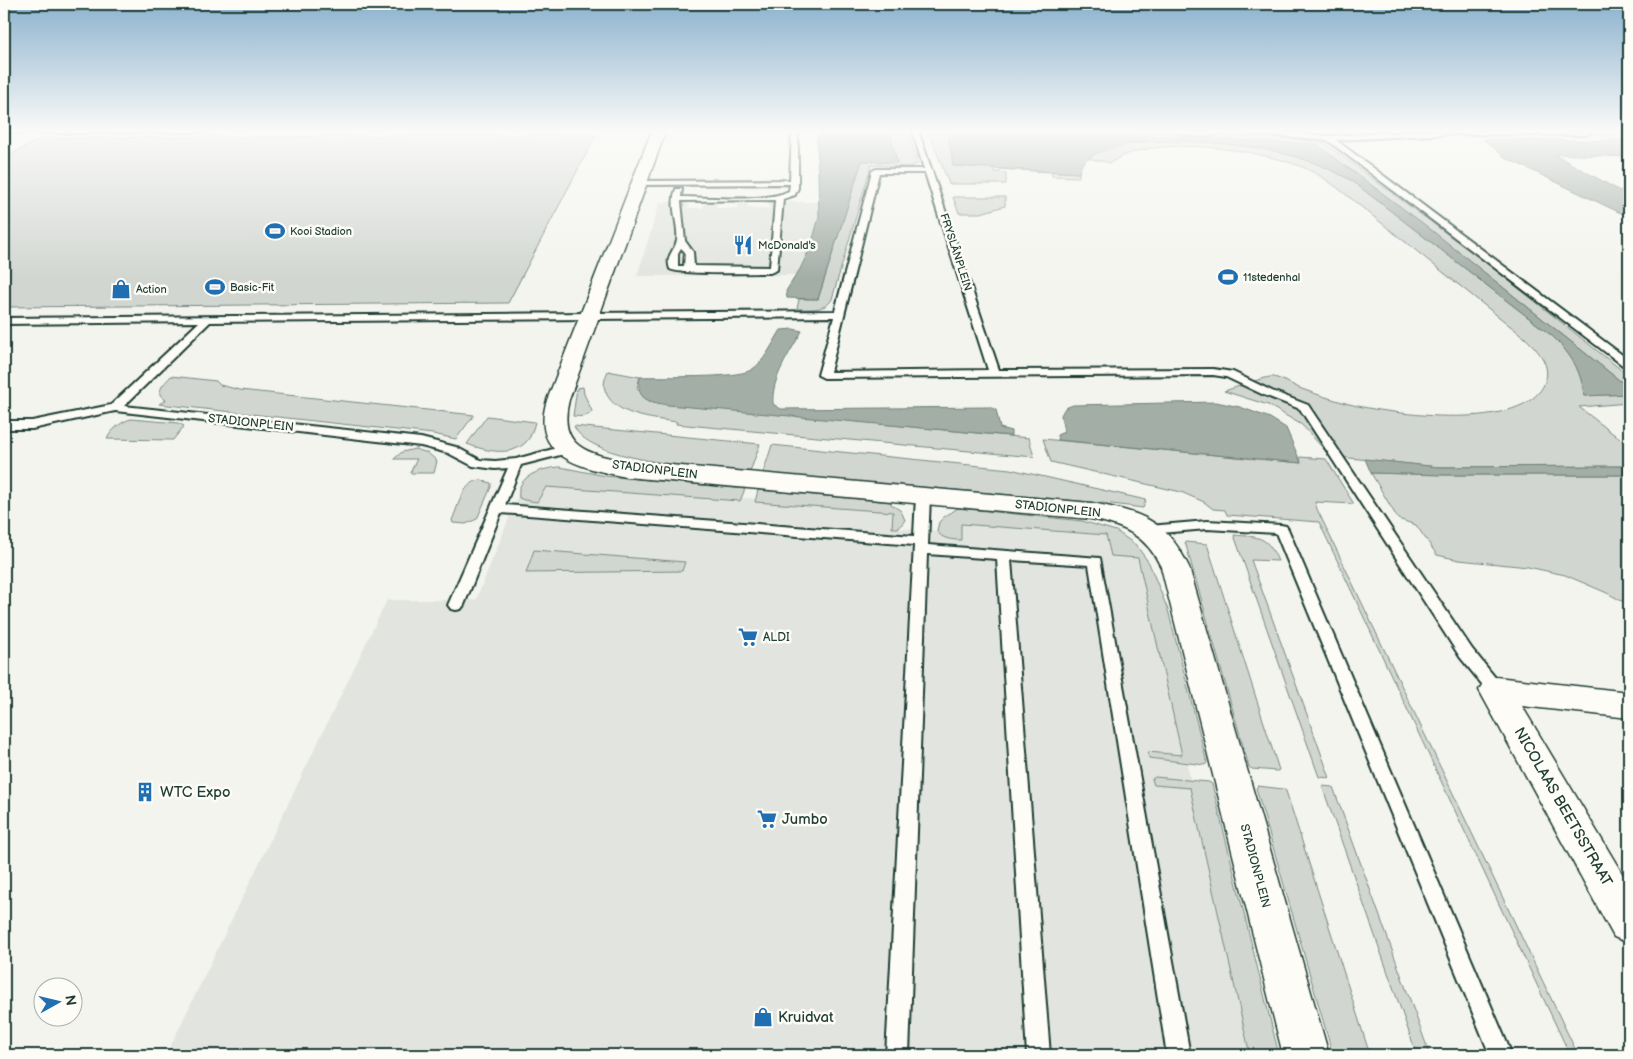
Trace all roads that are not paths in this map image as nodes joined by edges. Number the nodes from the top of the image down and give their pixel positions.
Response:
1 (641, 179) edge
2 (874, 179) edge
3 (931, 179) edge
4 (1384, 179) edge
5 (794, 182) joint
6 (640, 183) junction
7 (681, 183) junction
8 (779, 198) junction
9 (677, 199) junction
10 (681, 241) junction
11 (697, 270) junction
12 (839, 314) junction
13 (589, 317) junction
14 (207, 320) junction
15 (4, 321) edge
16 (1629, 365) edge
17 (996, 374) junction
18 (115, 408) junction
19 (4, 425) edge
20 (568, 449) junction
21 (516, 463) junction
22 (923, 496) junction
23 (497, 509) junction
24 (1149, 530) junction
25 (921, 545) junction
26 (1004, 555) junction
27 (456, 605) dead end
28 (1496, 690) junction
29 (1629, 705) edge
30 (1629, 923) edge
31 (897, 1055) edge
32 (1038, 1055) edge
33 (1179, 1055) edge
34 (1306, 1055) edge
35 (1501, 1055) edge

1 - 6 street, STADIONPLEIN
2 - 12 lane
3 - 17 lane, FRYSLÂNPLEIN
4 - 16 lane
5 - 7 lane
5 - 8 lane
6 - 7 lane
6 - 13 street, STADIONPLEIN
7 - 9 lane
8 - 9 lane
8 - 11 lane
9 - 10 lane
10 - 11 lane
10 - 11 lane
12 - 13 lane
12 - 17 lane
13 - 14 lane
13 - 20 street, STADIONPLEIN
14 - 15 lane
14 - 18 lane
17 - 28 lane
18 - 19 lane
18 - 21 lane, STADIONPLEIN
20 - 21 lane, STADIONPLEIN
20 - 22 street, STADIONPLEIN
21 - 23 lane
22 - 24 street, STADIONPLEIN
22 - 25 lane
23 - 25 lane
23 - 27 lane
24 - 34 street, STADIONPLEIN
24 - 35 lane
25 - 26 lane
25 - 31 lane
26 - 32 lane
26 - 33 lane
28 - 29 street
28 - 30 street, NICOLAAS BEETSSTRAAT

